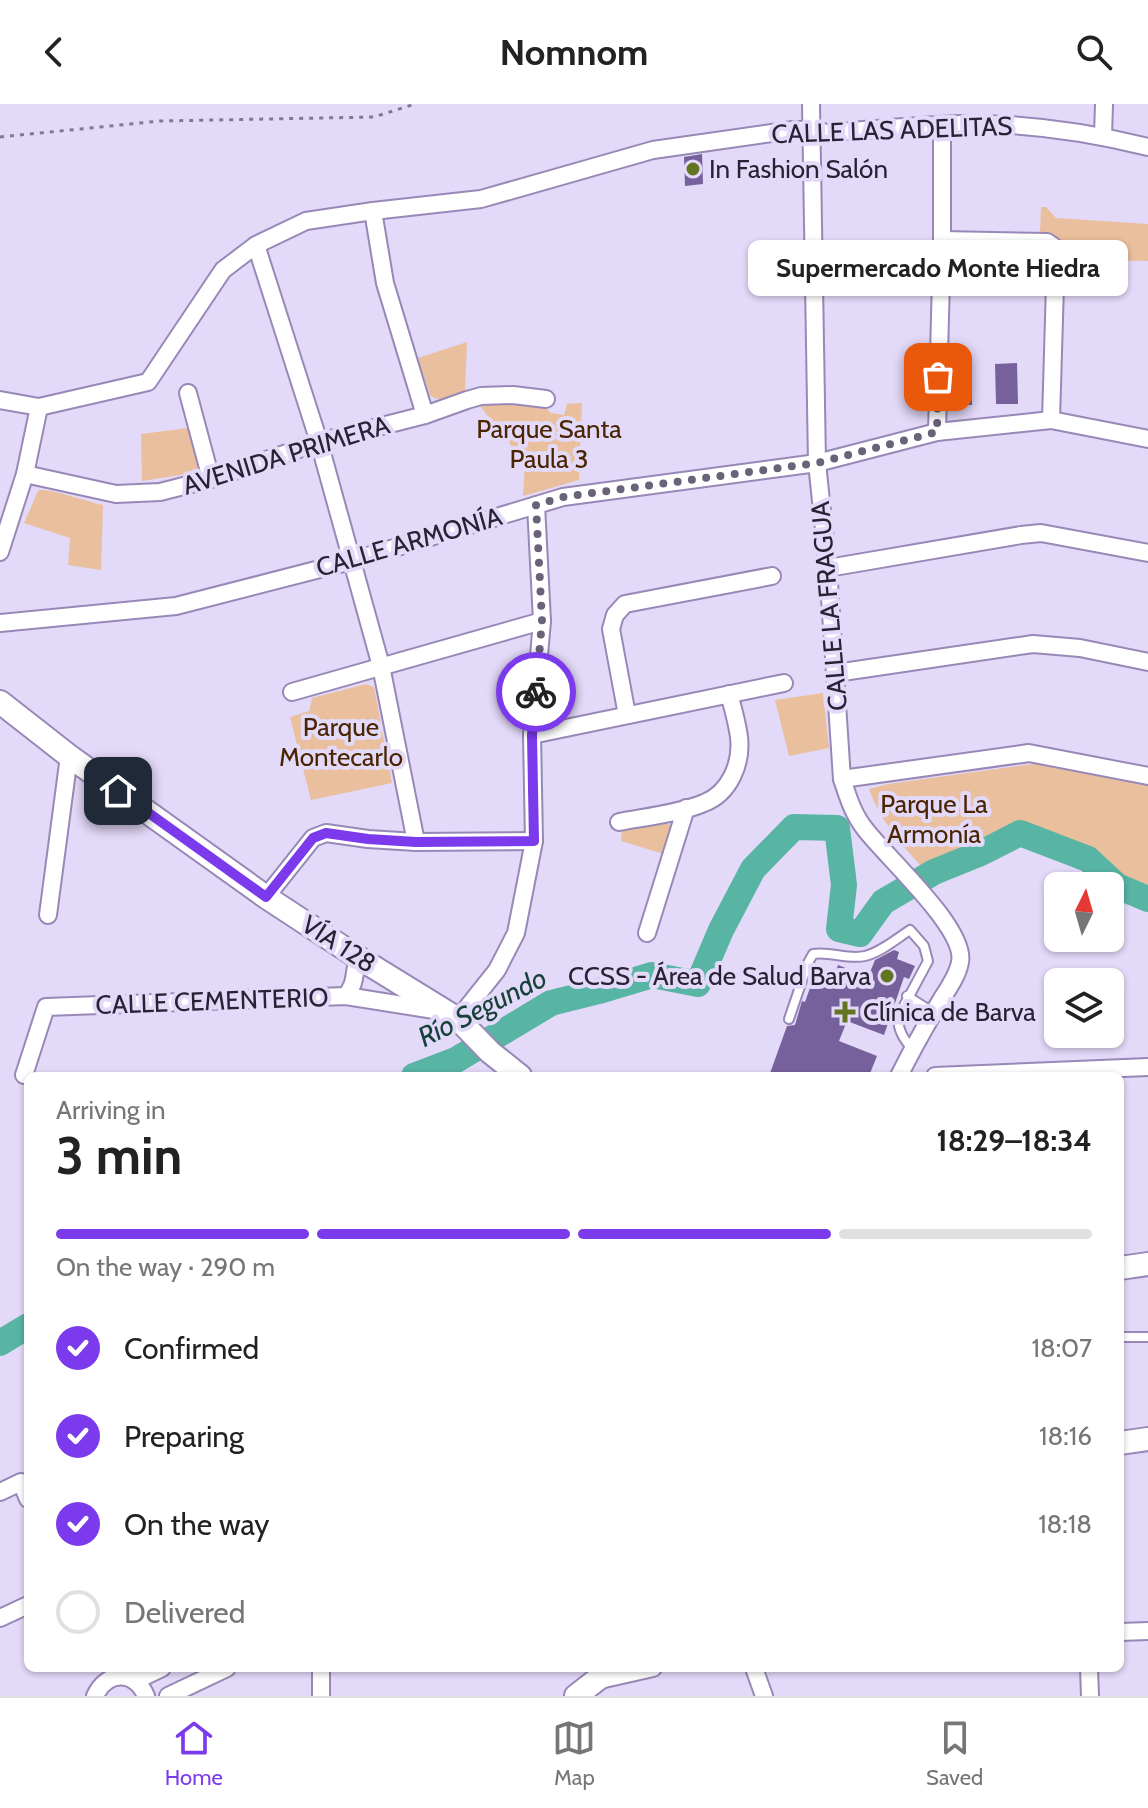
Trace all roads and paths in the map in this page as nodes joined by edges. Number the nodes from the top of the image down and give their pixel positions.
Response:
1 (415, 104) edge
2 (811, 104) edge
3 (1104, 104) edge
4 (942, 125) junction
5 (812, 130) junction
6 (1103, 136) junction
7 (0, 137) edge
8 (1148, 147) edge
9 (373, 211) junction
10 (942, 240) junction
11 (256, 245) junction
12 (188, 393) dead end
13 (546, 399) dead end
14 (0, 400) edge
15 (39, 407) junction
16 (425, 415) junction
17 (1051, 420) junction
18 (937, 432) junction
19 (1148, 439) edge
20 (319, 442) junction
21 (817, 463) junction
22 (25, 474) junction
23 (211, 479) junction
24 (536, 505) junction
25 (0, 552) edge
26 (1148, 553) edge
27 (351, 561) junction
28 (828, 568) junction
29 (772, 576) dead end
30 (542, 621) junction
31 (0, 623) edge
32 (1148, 662) edge
33 (381, 666) junction
34 (836, 673) junction
35 (784, 683) dead end
36 (292, 692) dead end
37 (729, 694) junction
38 (0, 702) edge
39 (627, 715) junction
40 (532, 735) junction
41 (69, 756) junction
42 (1148, 776) edge
43 (842, 779) junction
44 (686, 808) junction
45 (619, 822) dead end
46 (534, 841) junction
47 (416, 842) junction
48 (266, 897) junction
49 (48, 915) dead end
50 (647, 933) dead end
51 (359, 958) junction
52 (346, 996) junction
53 (907, 996) junction
54 (934, 1013) junction
55 (458, 1019) junction
56 (789, 1019) dead end
57 (912, 1050) junction
58 (1148, 1067) edge
59 (25, 1072) edge
60 (515, 1072) edge
61 (901, 1072) edge
62 (1030, 1072) edge
63 (1148, 1264) edge
64 (1124, 1267) edge
65 (1124, 1337) edge
66 (1148, 1337) edge
67 (1148, 1439) edge
68 (1124, 1442) edge
69 (24, 1489) edge
70 (0, 1492) edge
71 (24, 1607) edge
72 (0, 1618) edge
73 (1148, 1631) edge
74 (1124, 1632) edge
75 (154, 1672) edge
76 (219, 1672) edge
77 (321, 1672) edge
78 (625, 1672) edge
79 (755, 1672) edge
80 (1089, 1672) edge
81 (104, 1674) edge
82 (604, 1675) edge
83 (135, 1681) junction
84 (95, 1696) edge
85 (146, 1696) edge
86 (168, 1696) edge
87 (321, 1696) edge
88 (576, 1696) edge
89 (764, 1696) edge
90 (1090, 1696) edge

1 - 7 path
2 - 5 street, CALLE LA FRAGUA
3 - 6 street
4 - 5 street, CALLE LAS ADELITAS
4 - 6 street, CALLE LAS ADELITAS
4 - 10 street
5 - 9 street, CALLE LAS ADELITAS
5 - 21 street, CALLE LA FRAGUA
6 - 8 street, CALLE LAS ADELITAS
9 - 11 street, CALLE LAS ADELITAS
9 - 16 street
10 - 17 street
10 - 18 street
11 - 15 street, CALLE LAS ADELITAS
11 - 20 street
12 - 23 street
13 - 16 street, AVENIDA PRIMERA
14 - 15 street, CALLE LAS ADELITAS
15 - 22 street
16 - 20 street, AVENIDA PRIMERA
17 - 18 street, CALLE ARMONÍA
17 - 19 street, CALLE ARMONÍA
18 - 21 street, CALLE ARMONÍA
20 - 23 street, AVENIDA PRIMERA
20 - 27 street
21 - 24 street, CALLE ARMONÍA
21 - 28 street, CALLE LA FRAGUA
22 - 23 street, AVENIDA PRIMERA
22 - 25 street
24 - 27 street, CALLE ARMONÍA
24 - 30 street
26 - 28 street
27 - 31 street, CALLE ARMONÍA
27 - 33 street
28 - 34 street, CALLE LA FRAGUA
29 - 39 street
30 - 33 street
30 - 40 street
32 - 34 street
33 - 36 street
33 - 47 street
34 - 43 street, CALLE LA FRAGUA
35 - 37 street
37 - 39 street
37 - 44 street
38 - 41 main road, VÍA 128
39 - 40 street
40 - 46 street
41 - 48 main road, VÍA 128
41 - 49 street
42 - 43 street
43 - 54 street, CALLE LA FRAGUA
44 - 45 street
44 - 50 street
46 - 47 street
46 - 55 street
47 - 48 street
48 - 51 main road, VÍA 128
51 - 52 street
51 - 55 main road, VÍA 128
52 - 55 street, CALLE CEMENTERIO
52 - 59 street, CALLE CEMENTERIO
53 - 54 lane
53 - 56 lane
53 - 57 lane
54 - 57 street
55 - 60 main road, VÍA 128
57 - 61 street
58 - 62 street
63 - 64 main road
65 - 66 lane
67 - 68 main road
69 - 70 street
71 - 72 street
73 - 74 street
75 - 83 street
76 - 86 street
77 - 87 street
78 - 82 street
79 - 89 street
80 - 90 street
81 - 83 street
81 - 84 street
82 - 88 main road
83 - 85 street

